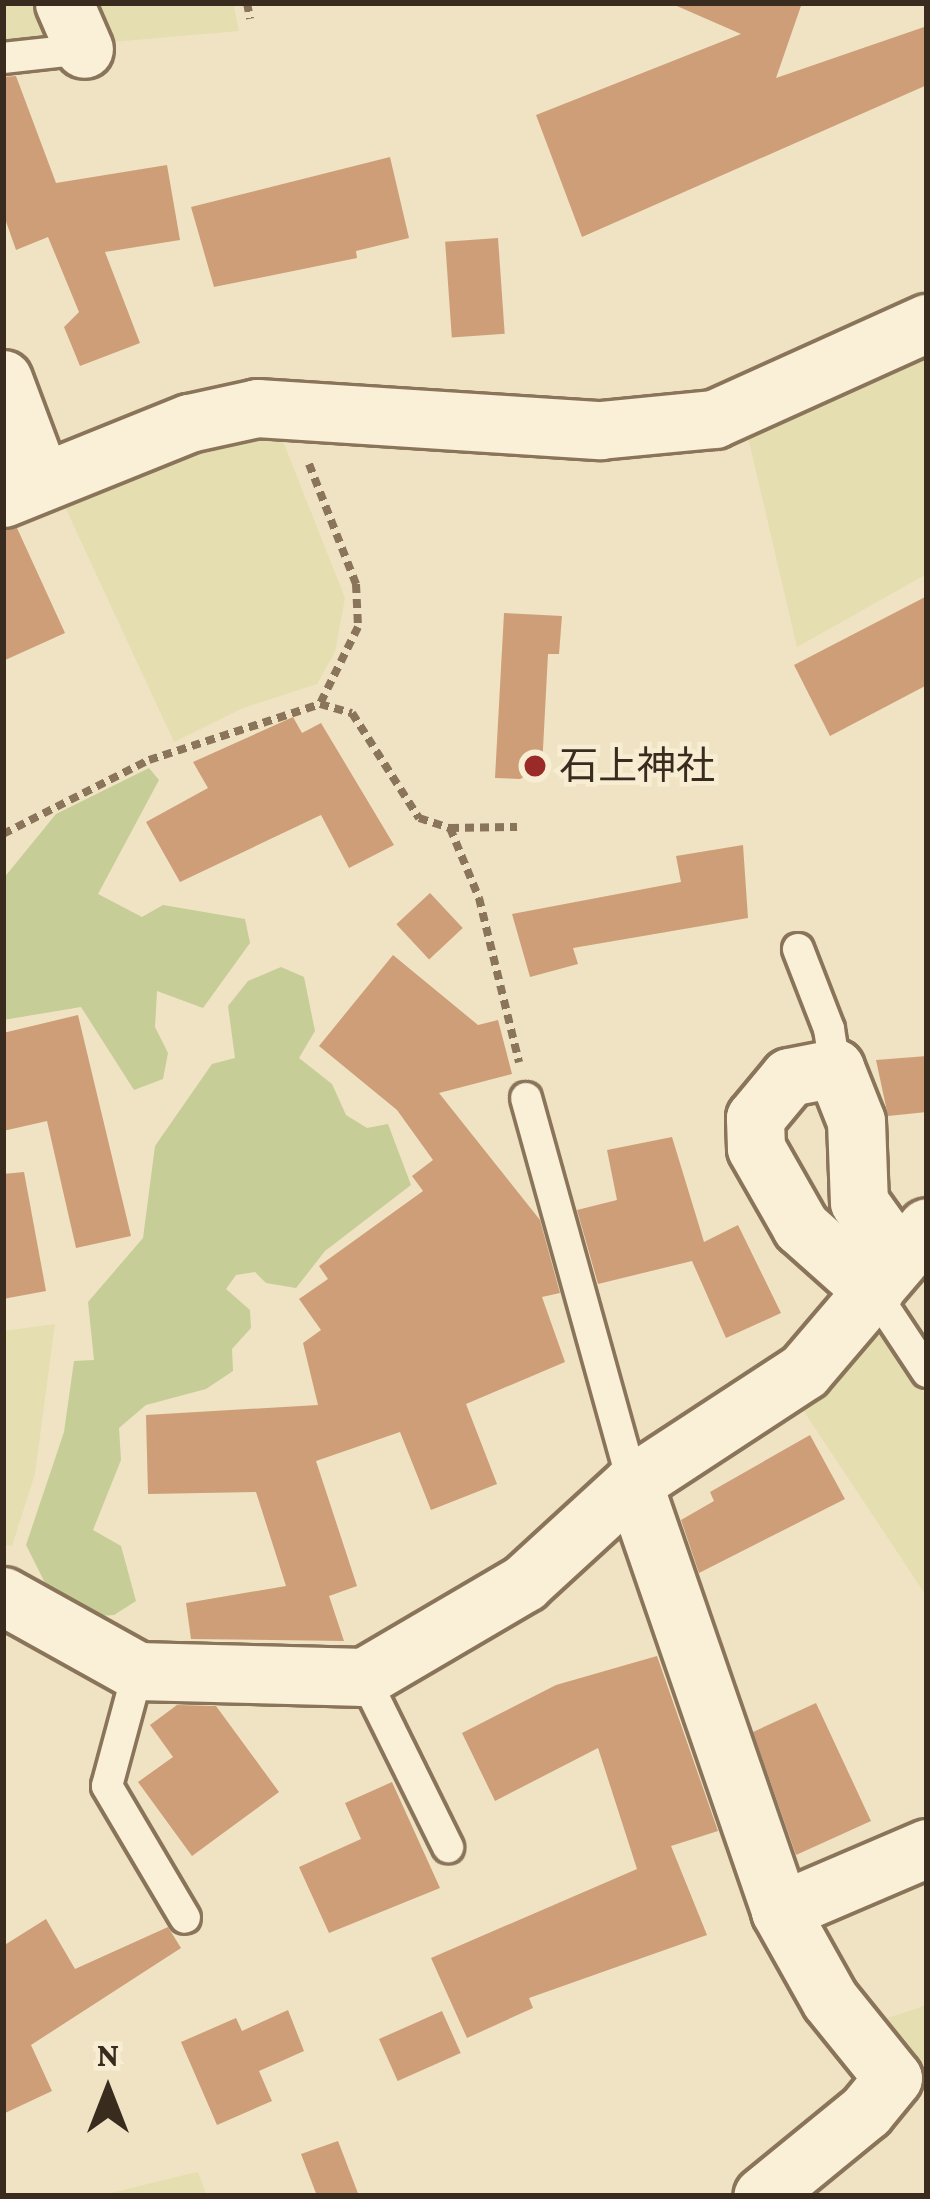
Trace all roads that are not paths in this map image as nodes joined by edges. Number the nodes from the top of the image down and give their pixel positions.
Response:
1 (74, 26) edge
2 (3, 58) edge
3 (927, 323) edge
4 (3, 379) edge
5 (21, 488) edge
6 (798, 949) dead end
7 (835, 1068) junction
8 (526, 1098) road end
9 (900, 1259) edge
10 (927, 1372) edge
11 (634, 1483) junction
12 (3, 1595) edge
13 (138, 1671) junction
14 (364, 1677) junction
15 (448, 1847) dead end
16 (927, 1848) edge
17 (780, 1911) junction
18 (185, 1918) dead end
19 (910, 2083) edge
20 (762, 2196) edge

1 - 2 lane
3 - 5 street
4 - 5 street
6 - 7 lane
7 - 9 street
7 - 9 street
8 - 11 lane
9 - 10 lane
9 - 11 street
11 - 14 street
11 - 17 street
12 - 13 street
13 - 14 street
13 - 18 lane
14 - 15 lane
16 - 17 street
17 - 19 street
19 - 20 street

